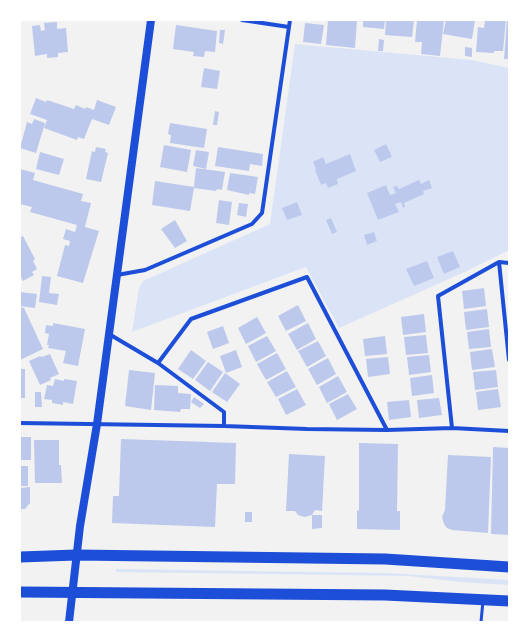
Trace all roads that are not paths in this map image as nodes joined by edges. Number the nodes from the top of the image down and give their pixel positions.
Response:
1 (151, 20) edge
2 (242, 20) edge
3 (290, 20) edge
4 (289, 27) junction
5 (499, 262) junction
6 (509, 263) edge
7 (117, 275) junction
8 (109, 334) junction
9 (509, 360) edge
10 (158, 363) junction
11 (20, 423) edge
12 (97, 424) junction
13 (224, 426) junction
14 (452, 428) junction
15 (387, 430) junction
16 (509, 431) edge
17 (76, 555) junction
18 (20, 556) edge
19 (509, 567) edge
20 (20, 592) edge
21 (72, 592) junction
22 (483, 600) junction
23 (509, 601) edge
24 (69, 622) edge
25 (481, 622) edge

1 - 7 main road
2 - 4 street
3 - 4 street
4 - 7 street
5 - 6 street
5 - 9 street
5 - 14 street
7 - 8 main road
8 - 10 street
8 - 12 main road
10 - 13 street
10 - 15 street
11 - 12 street
12 - 13 street
12 - 17 main road
13 - 15 street
14 - 15 street
14 - 16 street
17 - 18 highway
17 - 19 highway
17 - 21 main road
20 - 21 highway
21 - 22 highway
21 - 24 main road
22 - 23 highway
22 - 25 lane

